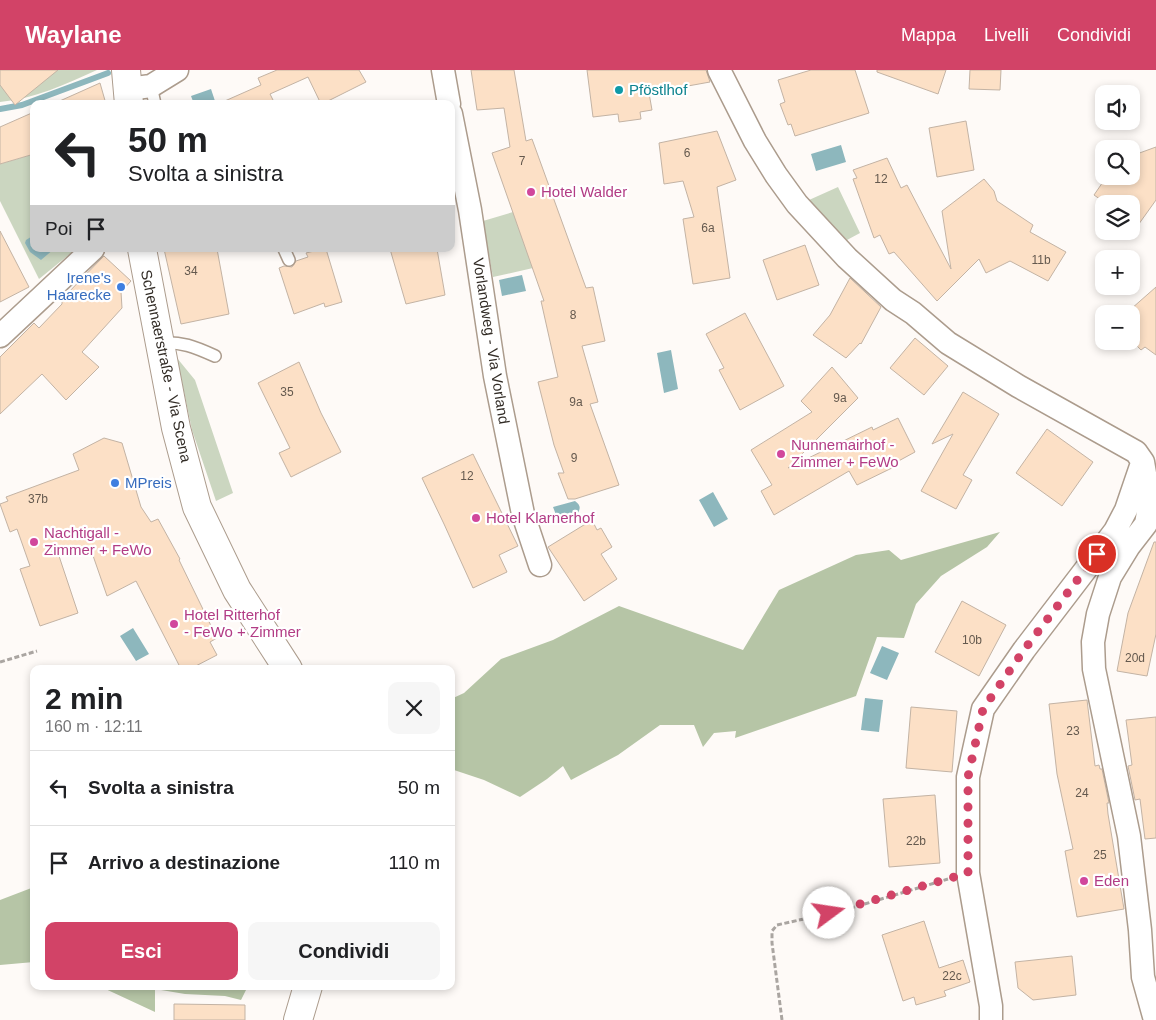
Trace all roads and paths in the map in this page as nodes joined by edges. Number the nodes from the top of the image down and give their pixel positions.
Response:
1 (177, 70) edge
2 (443, 70) edge
3 (719, 70) edge
4 (138, 91) edge
5 (448, 100) edge
6 (455, 134) edge
7 (90, 252) edge
8 (143, 252) edge
9 (285, 252) edge
10 (289, 260) dead end
11 (0, 336) edge
12 (159, 343) junction
13 (215, 356) dead end
14 (1149, 460) edge
15 (540, 565) dead end
16 (36, 651) dead end
17 (0, 662) edge
18 (285, 665) edge
19 (968, 873) junction
20 (307, 990) edge
21 (298, 1020) edge
22 (782, 1020) edge
23 (991, 1020) edge
24 (1155, 1020) edge

1 - 4 street
2 - 5 street
3 - 14 street
6 - 15 street, Vorlandweg - Via Vorland
7 - 11 street
8 - 12 street, Schennaerstraße - Via Scena
9 - 10 lane
12 - 13 lane
12 - 18 street, Schennaerstraße - Via Scena
14 - 19 street
14 - 24 street
16 - 17 path
19 - 22 path
19 - 23 street
20 - 21 street

